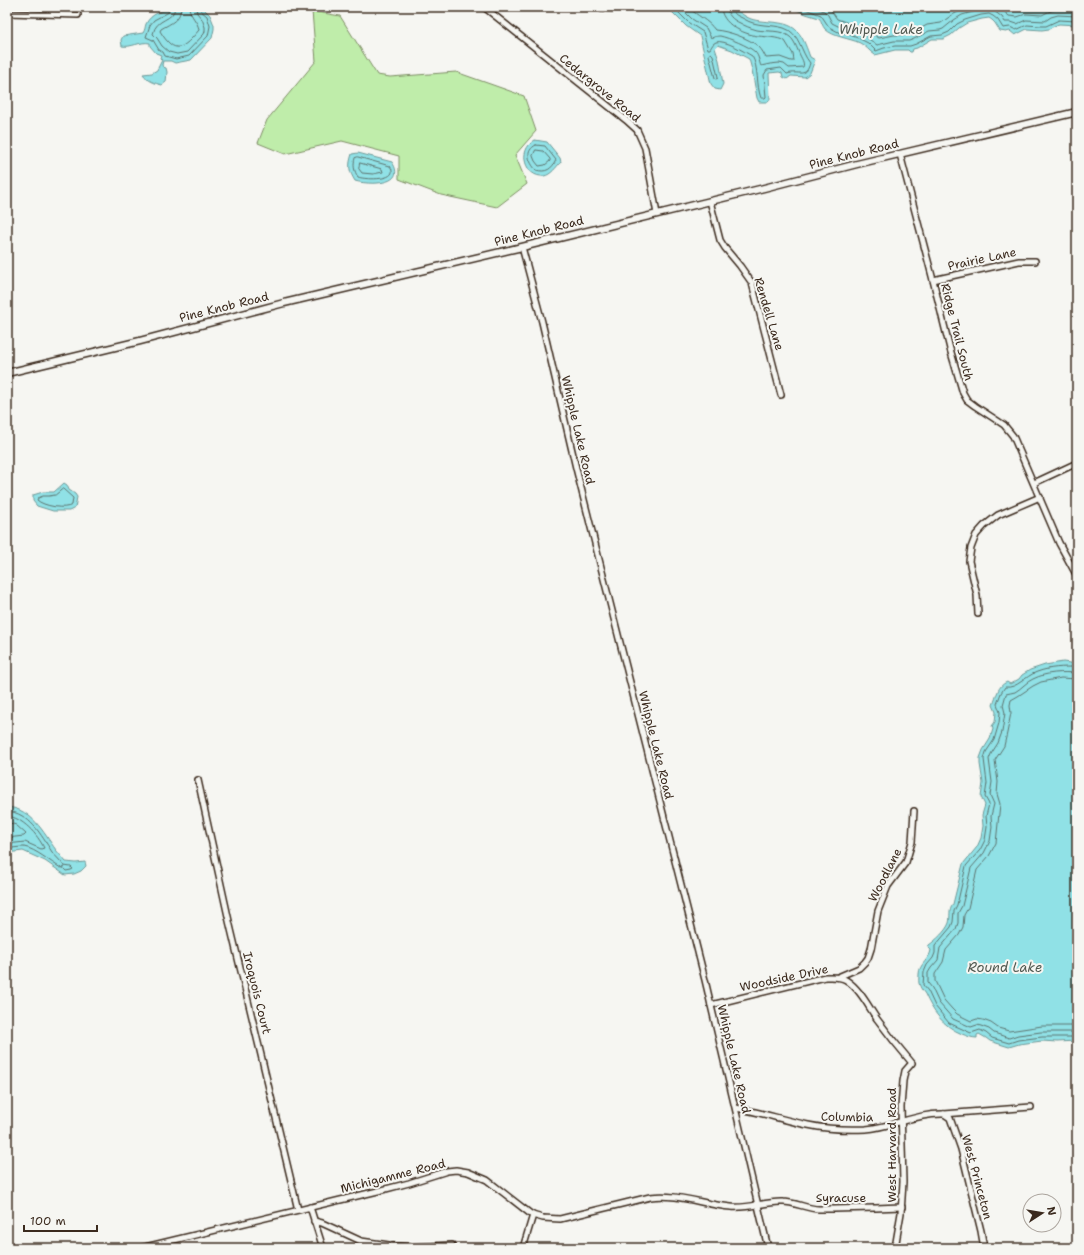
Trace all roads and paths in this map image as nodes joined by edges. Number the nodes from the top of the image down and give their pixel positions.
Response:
1 (484, 7) edge
2 (590, 7) edge
3 (620, 9) dead end
4 (7, 13) edge
5 (78, 15) dead end
6 (1077, 112) edge
7 (900, 154) junction
8 (710, 201) junction
9 (657, 214) junction
10 (522, 247) junction
11 (1035, 262) dead end
12 (933, 280) junction
13 (7, 373) edge
14 (781, 395) dead end
15 (1077, 463) edge
16 (1034, 482) junction
17 (1040, 497) junction
18 (1077, 576) edge
19 (978, 614) dead end
20 (198, 780) dead end
21 (914, 811) dead end
22 (838, 977) junction
23 (711, 1006) junction
24 (1031, 1107) dead end
25 (736, 1108) junction
26 (944, 1114) junction
27 (902, 1121) junction
28 (758, 1206) junction
29 (310, 1207) junction
30 (902, 1207) junction
31 (298, 1210) junction
32 (534, 1215) junction
33 (314, 1221) junction
34 (163, 1242) junction
35 (452, 1245) dead end
36 (141, 1248) edge
37 (165, 1248) edge
38 (323, 1248) edge
39 (523, 1248) edge
40 (768, 1248) edge
41 (895, 1248) edge
42 (984, 1248) edge

1 - 9 street, Cedargrove Road
2 - 3 street
4 - 5 street
6 - 7 street, Pine Knob Road
7 - 8 street, Pine Knob Road
7 - 12 street, Ridge Trail South
8 - 9 street, Pine Knob Road
8 - 14 street, Rendell Lane
9 - 10 street, Pine Knob Road
10 - 13 street, Pine Knob Road
10 - 23 street, Whipple Lake Road
11 - 12 street, Prairie Lane
12 - 16 street, Ridge Trail South
15 - 16 street
16 - 17 street, Ridge Trail South
17 - 18 street, Ridge Trail South
17 - 19 street
20 - 31 street, Iroquois Court
21 - 22 street, Woodlane
22 - 23 street, Woodside Drive
22 - 27 street, West Harvard Road
23 - 25 street, Whipple Lake Road
24 - 26 street, Columbia
25 - 27 street, Columbia
25 - 28 street, Whipple Lake Road
26 - 27 street, Columbia
26 - 42 street, West Princeton
27 - 30 street, West Harvard Road
28 - 30 street, Syracuse
28 - 32 street, Michigamme Road
28 - 40 street, Whipple Lake Road
29 - 31 street, Michigamme Road
29 - 32 street, Michigamme Road
29 - 33 street
30 - 41 street, West Harvard Road
31 - 34 street, Michigamme Road
32 - 39 street
33 - 35 street
33 - 38 street
34 - 36 street, Michigamme Road
34 - 37 street

